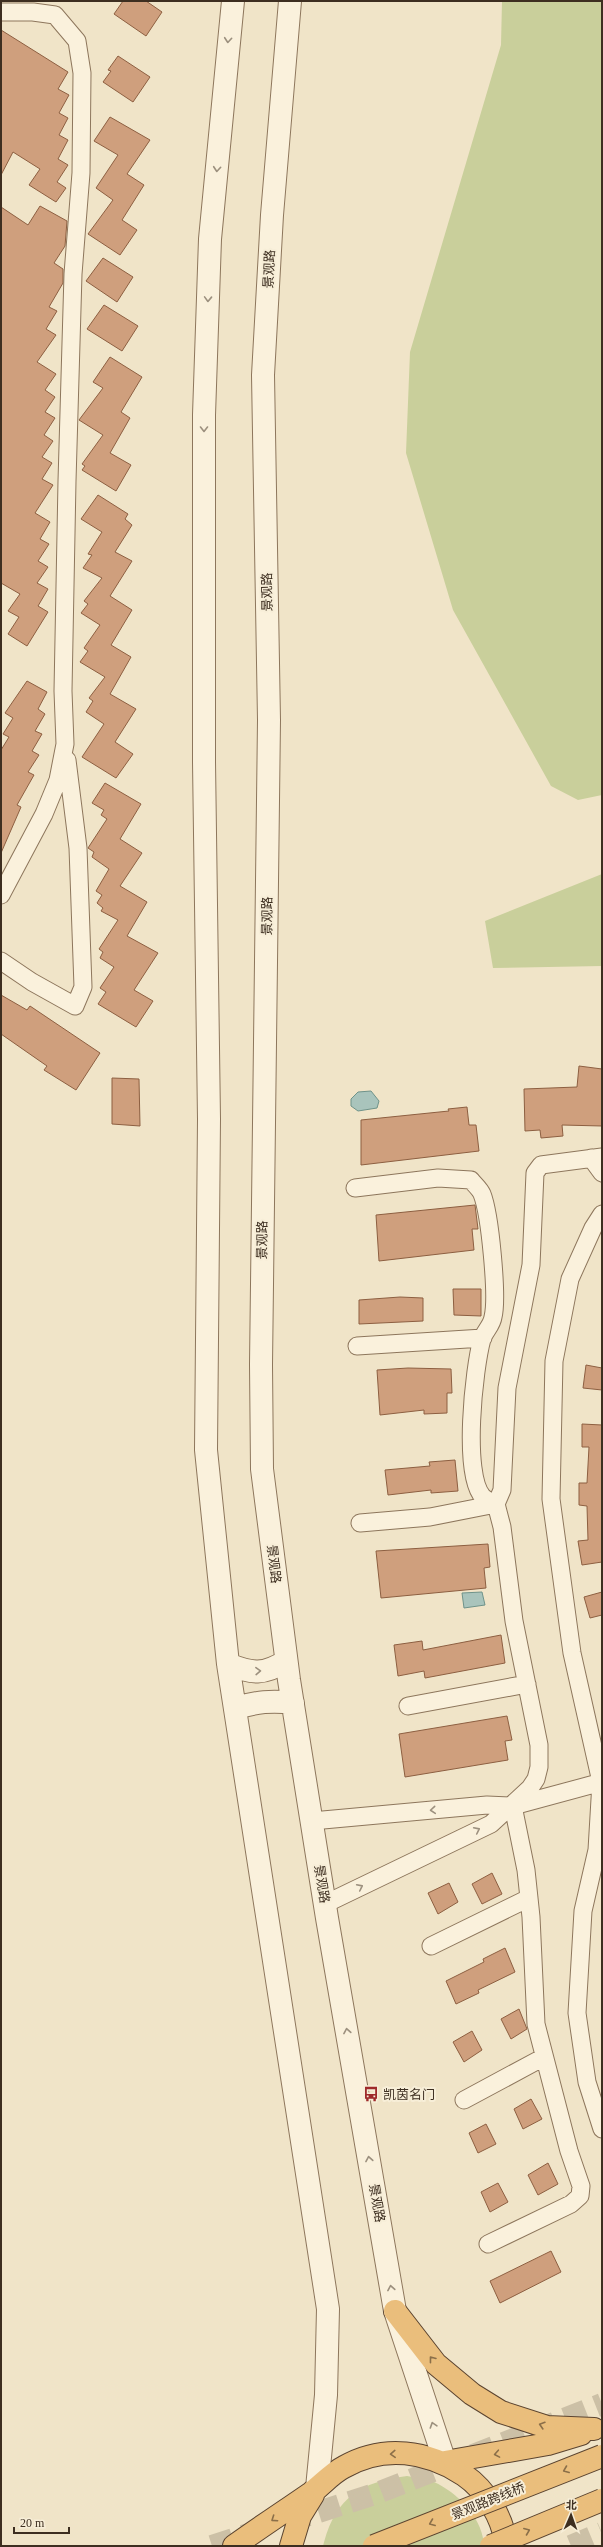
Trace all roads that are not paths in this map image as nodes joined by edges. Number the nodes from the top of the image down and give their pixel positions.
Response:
1 (233, 1) edge
2 (290, 1) edge
3 (1, 12) edge
4 (65, 744) junction
5 (1, 895) edge
6 (1, 961) edge
7 (596, 1158) edge
8 (602, 1173) edge
9 (355, 1188) dead end
10 (602, 1214) edge
11 (482, 1338) junction
12 (357, 1346) dead end
13 (496, 1504) junction
14 (360, 1523) dead end
15 (286, 1661) junction
16 (228, 1664) junction
17 (527, 1684) junction
18 (292, 1704) junction
19 (408, 1706) dead end
20 (236, 1708) junction
21 (602, 1782) edge
22 (513, 1806) junction
23 (312, 1821) junction
24 (529, 1898) junction
25 (325, 1904) junction
26 (431, 1946) dead end
27 (544, 2057) junction
28 (464, 2100) dead end
29 (602, 2129) edge
30 (488, 2244) dead end
31 (396, 2311) junction
32 (598, 2428) edge
33 (602, 2456) edge
34 (445, 2462) junction
35 (317, 2488) junction
36 (602, 2500) edge
37 (234, 2546) tunnel mouth
38 (291, 2546) edge
39 (374, 2546) edge
40 (491, 2546) edge
41 (506, 2546) edge

1 -> 16 street
2 - 15 street, 景观路
3 - 4 street
4 - 5 street
4 - 6 street
7 - 8 street
7 - 13 street
9 - 11 street
10 - 21 street
11 - 12 street
11 - 13 street
13 - 14 street
13 - 17 street
16 -> 15 street
15 - 18 street, 景观路
16 - 20 street
17 - 19 street
17 - 22 street
18 - 20 street
18 - 23 street, 景观路
20 - 35 street
21 - 22 street
21 - 29 street
22 -> 23 street
22 - 24 street
25 -> 22 street
23 - 25 street, 景观路
24 - 26 street
24 - 27 street
31 -> 25 street, 景观路
27 - 28 street
27 - 30 street
32 -> 31 highway
34 -> 31 street, 景观路
32 -> 34 highway
33 -> 39 highway, 景观路跨线桥, bridge
34 -> 35 highway
34 - 41 highway
35 -> 37 highway
35 - 38 highway
40 -> 36 highway, bridge

